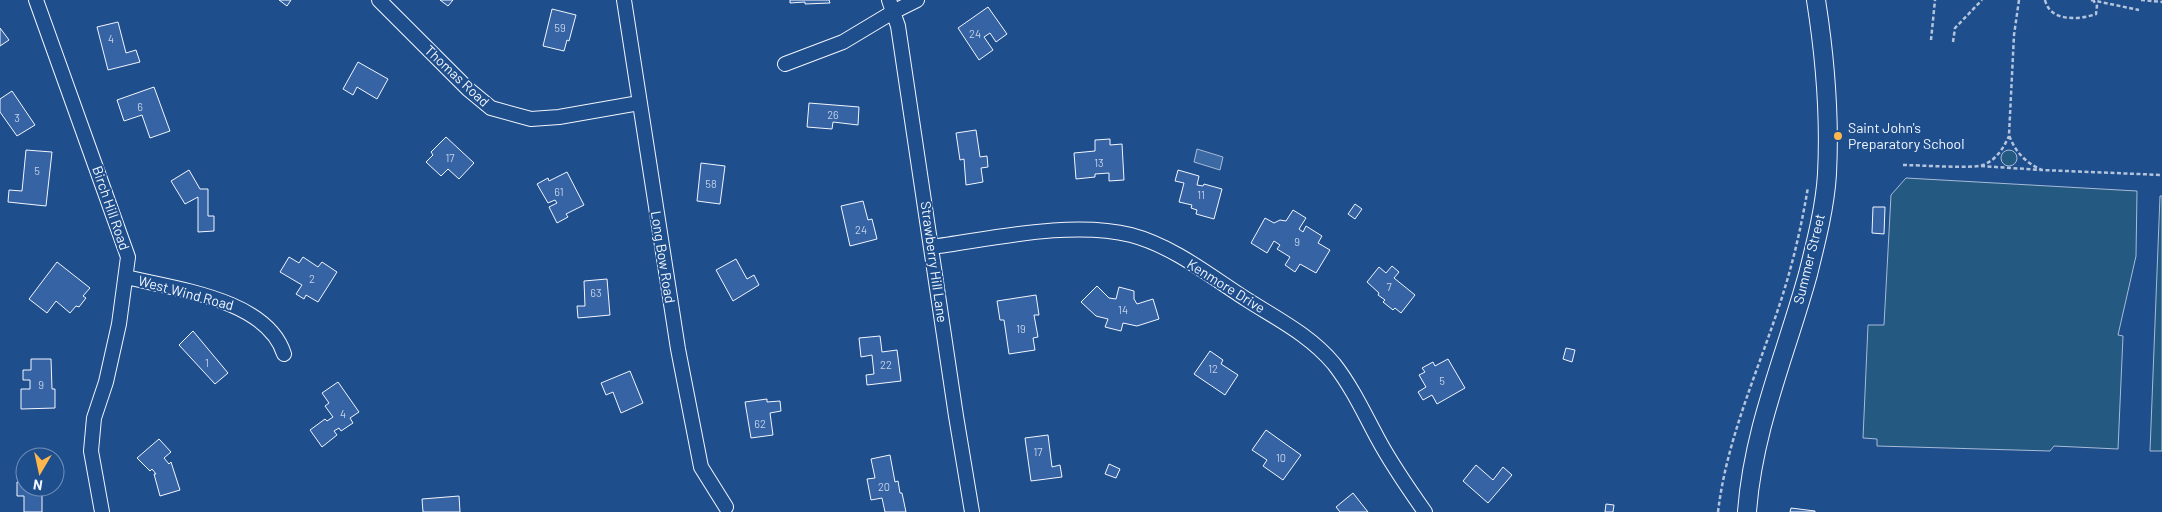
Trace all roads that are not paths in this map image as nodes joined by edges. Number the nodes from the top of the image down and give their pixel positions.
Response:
1 (36, 0) edge
2 (379, 0) edge
3 (624, 0) edge
4 (917, 0) edge
5 (1816, 0) edge
6 (891, 6) edge
7 (785, 64) dead end
8 (639, 102) junction
9 (931, 247) junction
10 (126, 277) junction
11 (284, 354) dead end
12 (726, 507) dead end
13 (102, 512) edge
14 (972, 512) edge
15 (1425, 512) edge
16 (1747, 512) edge

1 - 10 street, Birch Hill Road
2 - 8 street, Thomas Road
3 - 8 street, Long Bow Road
4 - 6 street
5 - 16 street, Summer Street
6 - 7 street
6 - 9 street, Strawberry Hill Lane
8 - 12 street, Long Bow Road
9 - 14 street, Strawberry Hill Lane
9 - 15 street, Kenmore Drive
10 - 11 street, West Wind Road
10 - 13 street, Birch Hill Road

